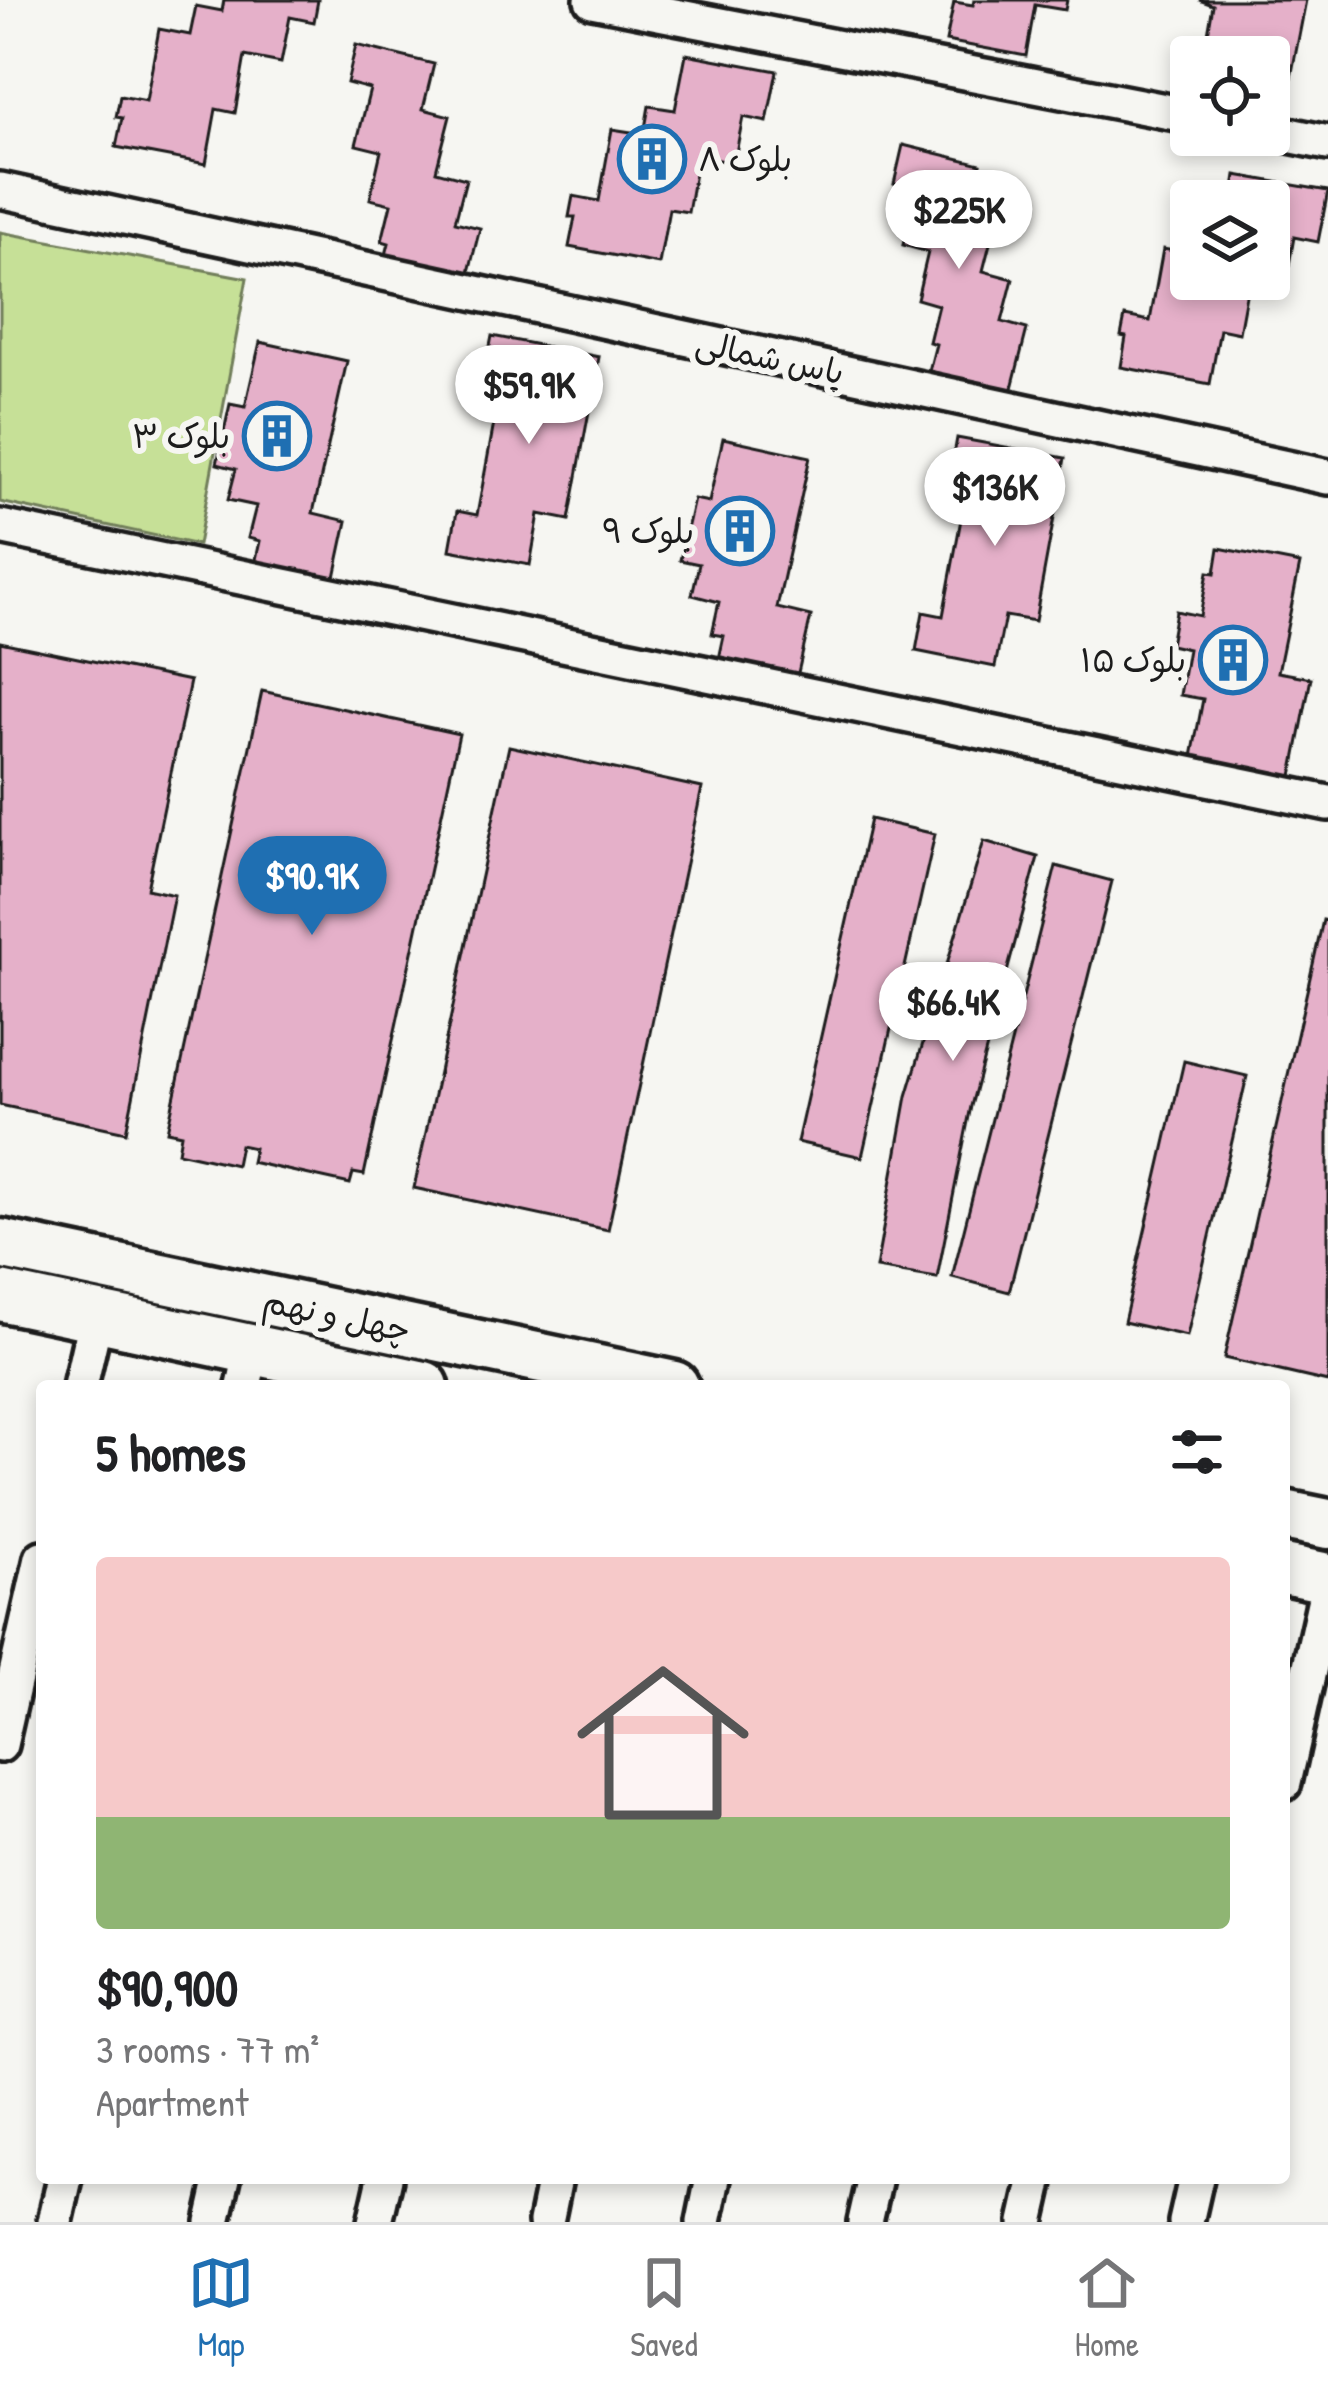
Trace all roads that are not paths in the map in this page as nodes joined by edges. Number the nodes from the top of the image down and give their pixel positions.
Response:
1 (592, 0) edge
2 (1170, 112) edge
3 (1290, 135) edge
4 (1328, 142) edge
5 (0, 190) edge
6 (1328, 477) edge
7 (0, 527) edge
8 (1328, 803) edge
9 (0, 1244) edge
10 (0, 1296) edge
11 (96, 1316) junction
12 (248, 1368) edge
13 (81, 1380) edge
14 (367, 1380) edge
15 (646, 1380) edge
16 (1290, 1516) edge
17 (1328, 1524) edge
18 (1290, 1571) edge
19 (1328, 1582) edge
20 (36, 1585) edge
21 (0, 1745) edge
22 (1290, 1756) edge
23 (64, 2184) edge
24 (222, 2184) edge
25 (384, 2184) edge
26 (554, 2184) edge
27 (712, 2184) edge
28 (874, 2184) edge
29 (1036, 2184) edge
30 (1195, 2184) edge
31 (55, 2222) edge
32 (214, 2222) edge
33 (375, 2222) edge
34 (545, 2222) edge
35 (704, 2222) edge
36 (866, 2222) edge
37 (1027, 2222) edge
38 (1186, 2222) edge

1 - 2 street
3 - 4 street
5 - 6 street, یاس شمالی
7 - 8 street
9 - 15 street, چهل و نهم
10 - 11 street, چهل و نهم
11 - 12 street, چهل و نهم
11 - 13 street
12 - 14 street, چهل و نهم
16 - 17 street
18 - 19 street
19 - 22 street
20 - 21 street
23 - 31 street
24 - 32 street
25 - 33 street
26 - 34 street
27 - 35 street
28 - 36 street
29 - 37 street
30 - 38 street

